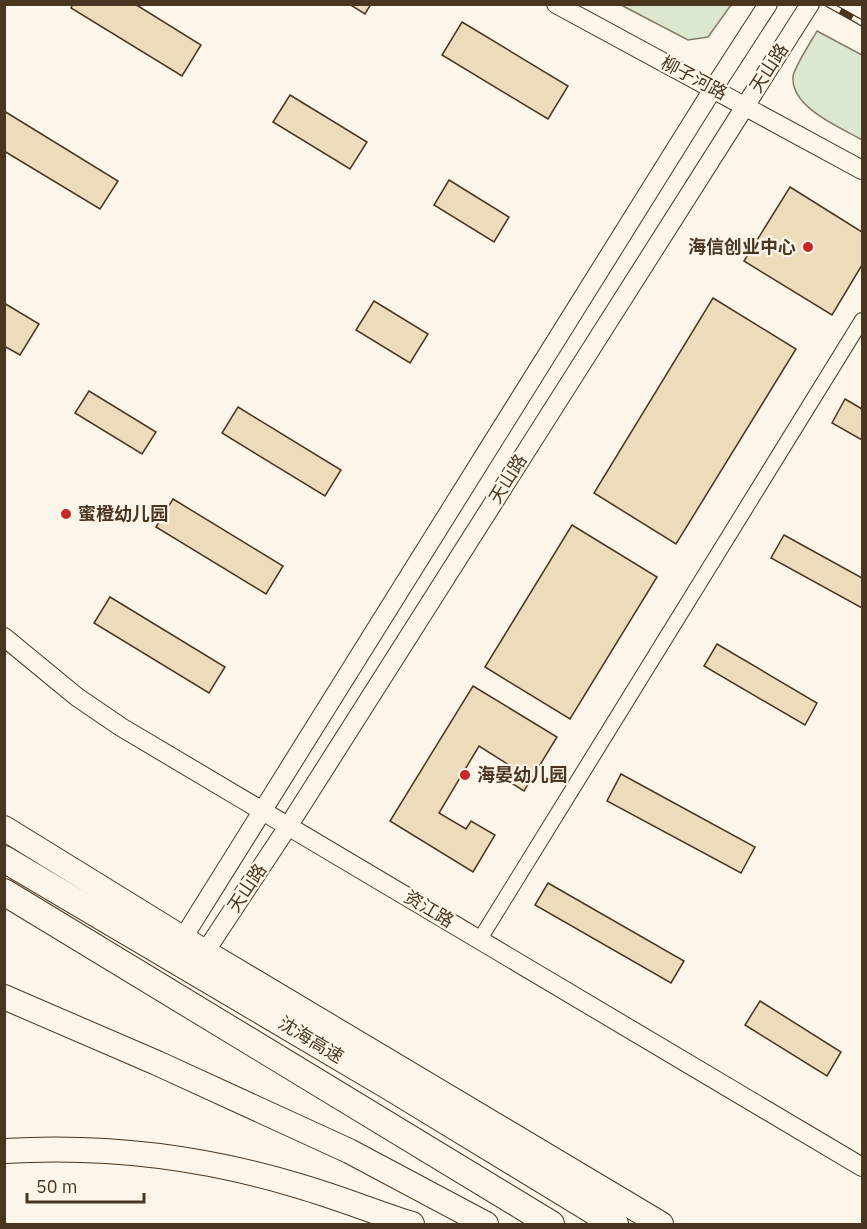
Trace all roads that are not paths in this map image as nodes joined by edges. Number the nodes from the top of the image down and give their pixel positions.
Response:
1 (556, 4) edge
2 (768, 4) edge
3 (807, 8) edge
4 (713, 89) junction
5 (744, 106) junction
6 (862, 170) edge
7 (862, 320) edge
8 (4, 637) edge
9 (263, 810) junction
10 (289, 825) junction
11 (4, 828) edge
12 (4, 859) edge
13 (4, 892) edge
14 (183, 938) junction
15 (480, 939) junction
16 (205, 952) junction
17 (4, 997) edge
18 (4, 1150) edge
19 (862, 1167) edge
20 (412, 1224) edge
21 (486, 1224) edge
22 (551, 1224) edge
23 (615, 1224) edge
24 (661, 1224) edge

1 - 4 street, 柳子河路
2 - 4 street, 天山路
3 - 5 street, 天山路
4 - 5 street, 柳子河路
4 - 9 street, 天山路
5 - 6 street, 柳子河路
5 - 10 street, 天山路
7 - 15 street
8 - 9 street, 资江路
9 - 10 street, 资江路
9 - 14 street, 天山路
10 - 15 street, 资江路
10 - 16 street, 天山路
11 - 14 highway
12 - 23 highway, 沈海高速
13 - 22 highway, 沈海高速
14 - 16 highway
15 - 19 street, 资江路
16 - 24 highway
17 - 21 highway
18 - 20 highway

